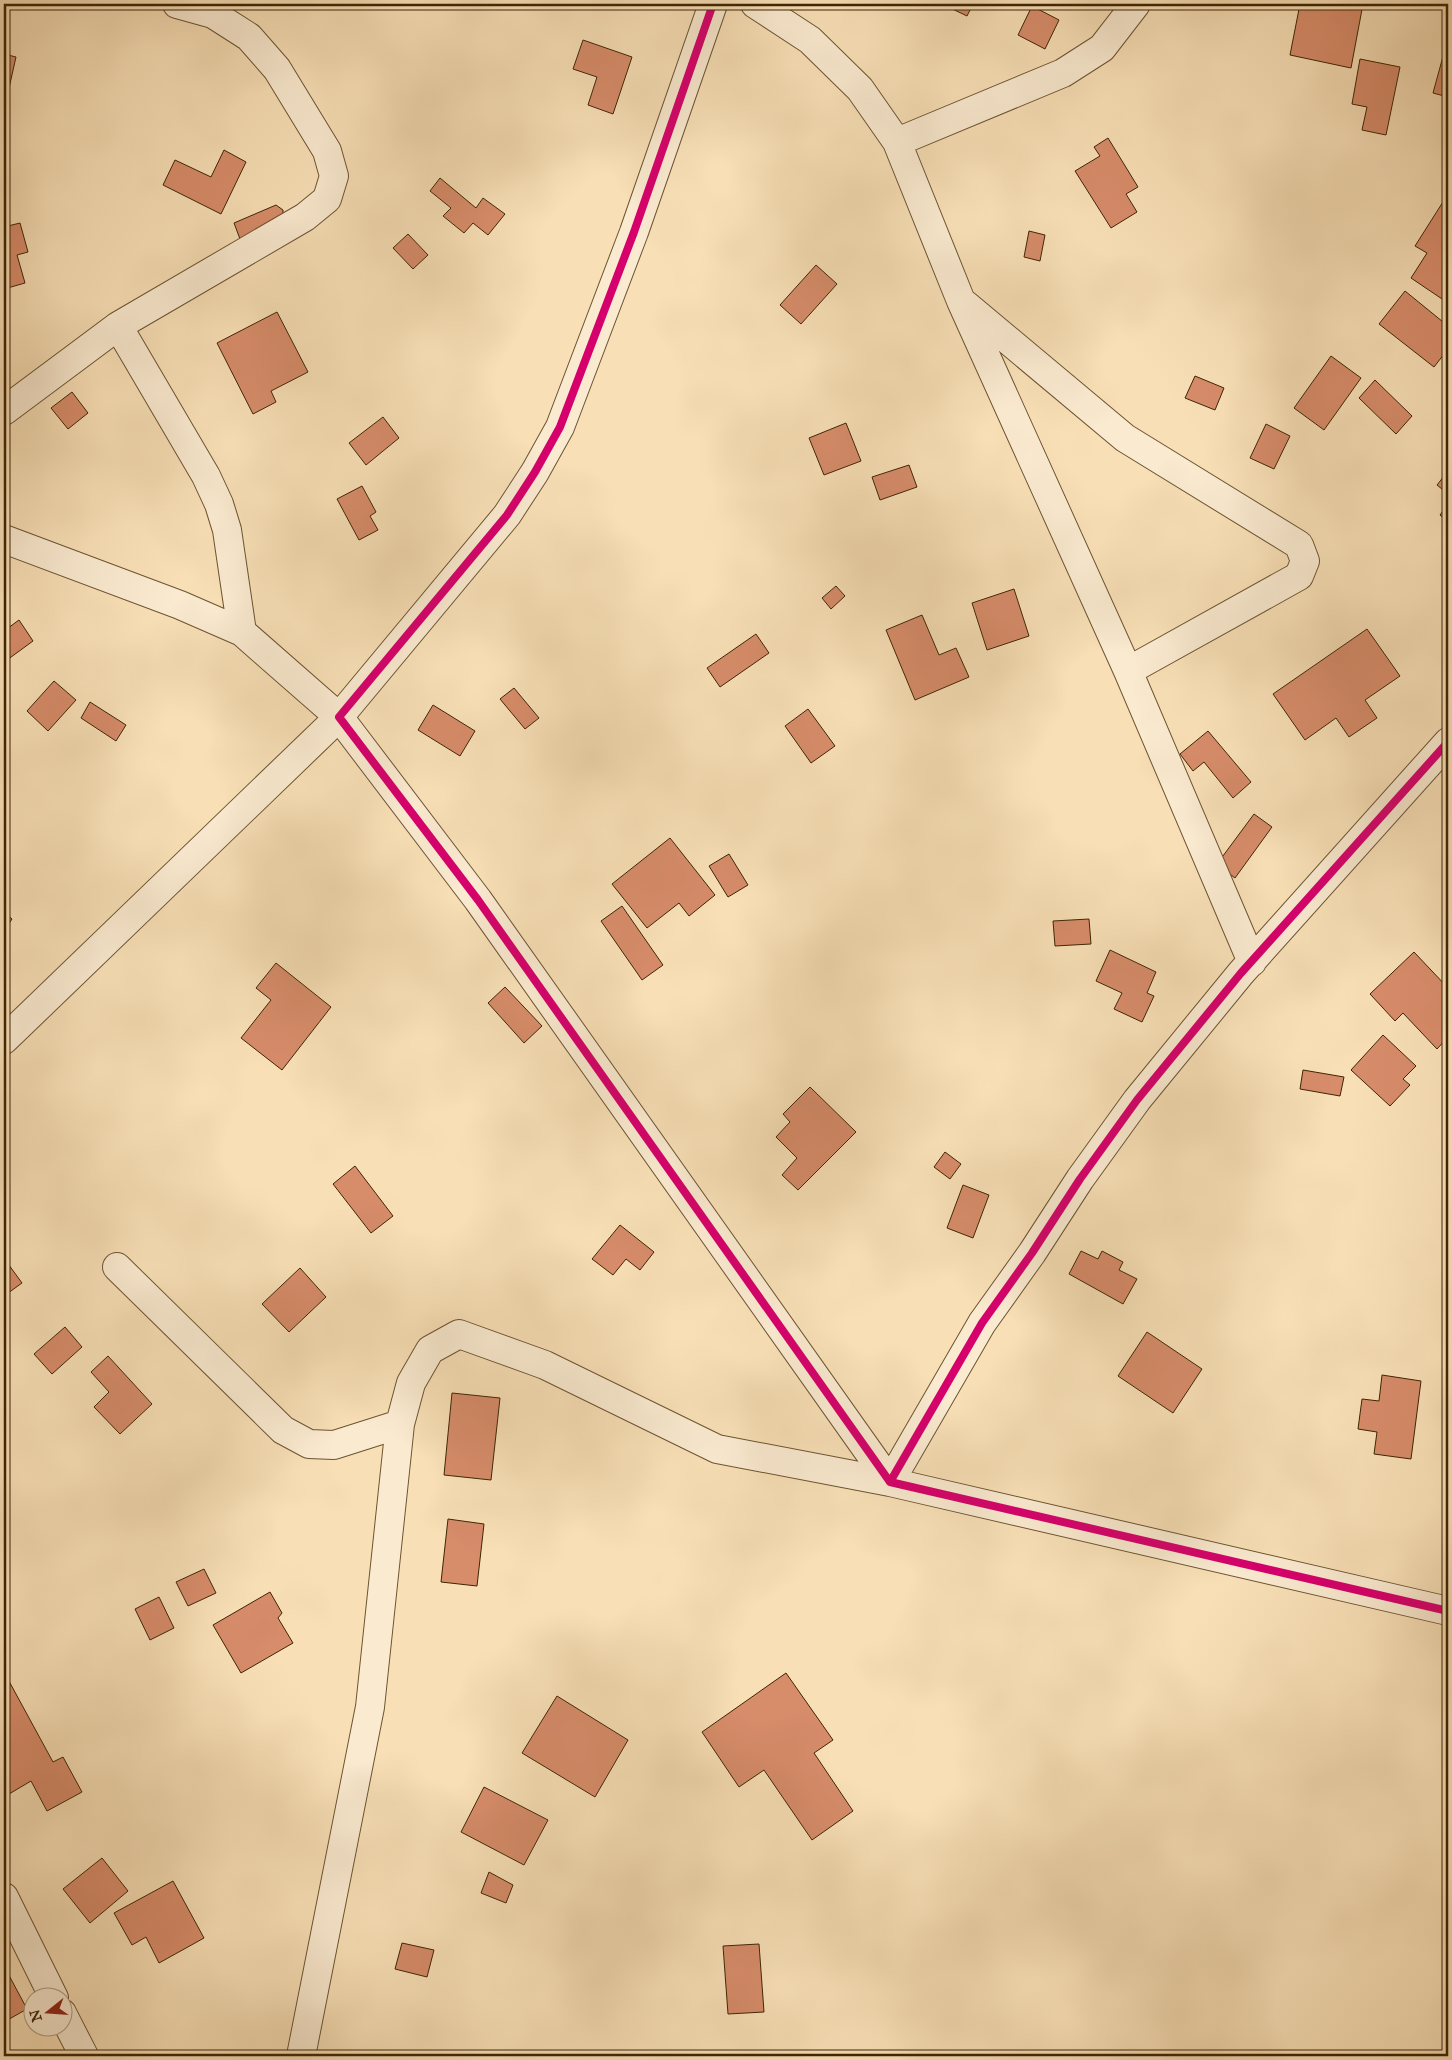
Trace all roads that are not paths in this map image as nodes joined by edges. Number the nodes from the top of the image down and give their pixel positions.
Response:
1 (177, 4) edge
2 (713, 4) edge
3 (755, 4) edge
4 (1136, 4) edge
5 (897, 142) junction
6 (961, 301) junction
7 (118, 326) junction
8 (4, 411) edge
9 (4, 539) edge
10 (242, 632) junction
11 (1128, 671) junction
12 (339, 717) junction
13 (1448, 742) edge
14 (1252, 962) junction
15 (4, 1040) edge
16 (117, 1268) dead end
17 (400, 1424) junction
18 (890, 1482) junction
19 (1448, 1611) edge
20 (4, 1898) edge
21 (49, 1988) edge
22 (72, 2033) edge
23 (84, 2056) edge
24 (301, 2056) edge

1 - 7 street
2 - 12 street
3 - 5 street
4 - 5 street
5 - 6 street
6 - 11 street
6 - 11 street
7 - 8 street
7 - 10 street
9 - 10 street
10 - 12 street
11 - 14 street
12 - 15 street
12 - 18 street
13 - 14 street
14 - 18 street
16 - 17 street
17 - 18 street
17 - 24 street
18 - 19 street
20 - 21 street
22 - 23 street

